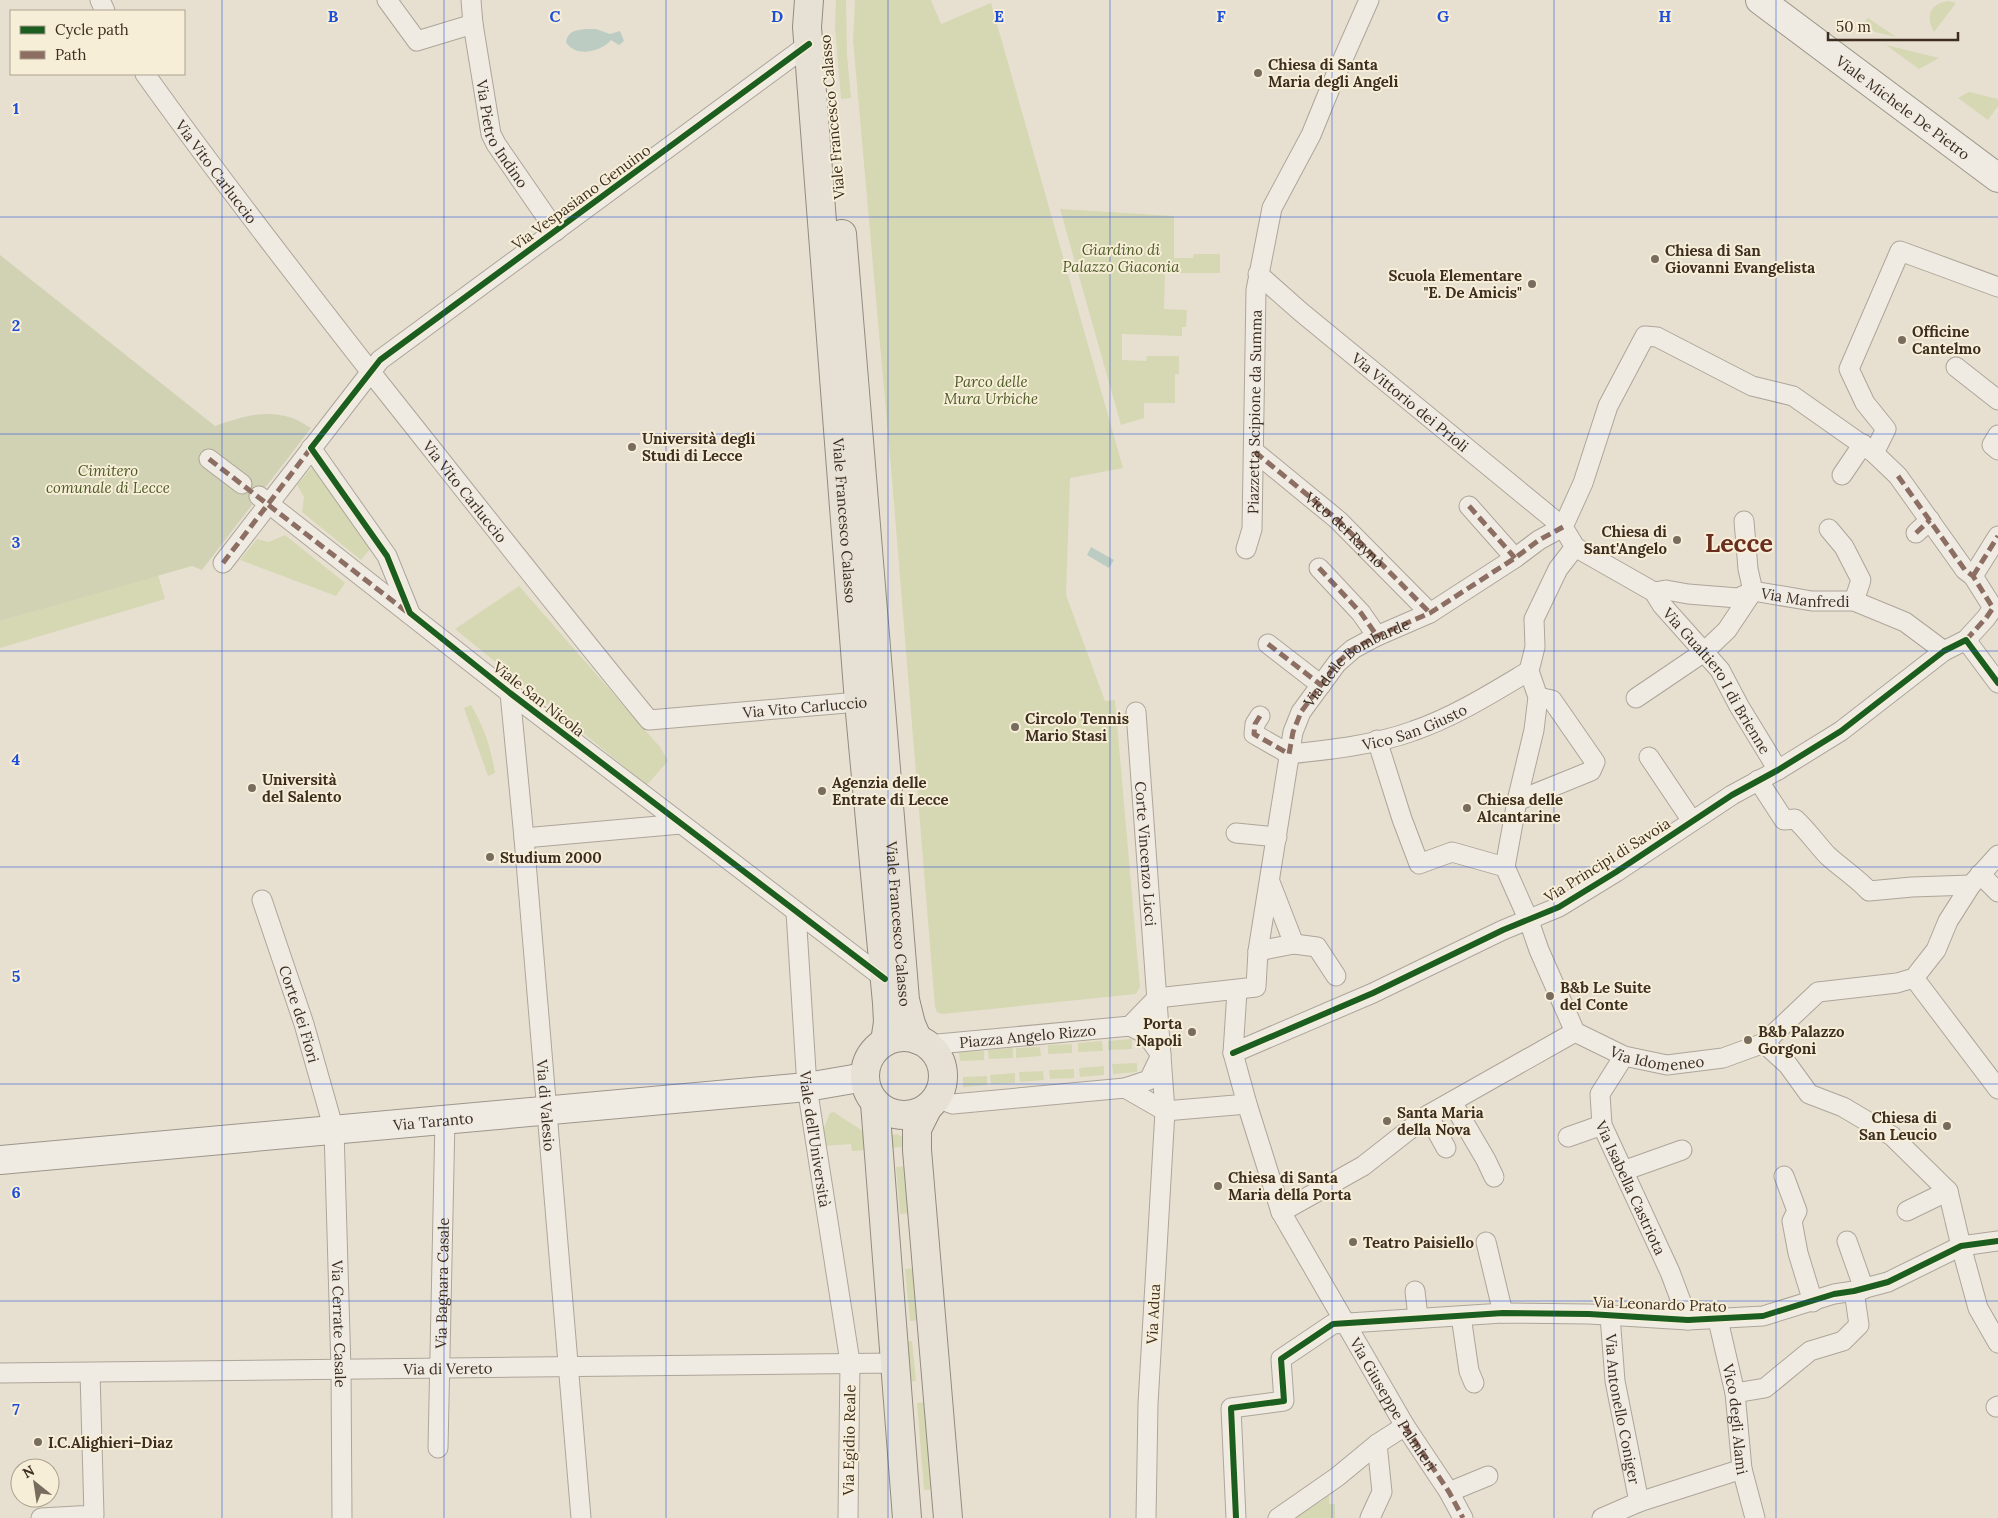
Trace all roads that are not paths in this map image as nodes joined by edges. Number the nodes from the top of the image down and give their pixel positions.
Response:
1 (387, 0) edge
2 (471, 0) edge
3 (804, 0) edge
4 (809, 0) edge
5 (825, 0) edge
6 (1369, 0) edge
7 (1760, 0) edge
8 (473, 24) junction
9 (808, 35) junction
10 (146, 75) edge
11 (1998, 178) edge
12 (556, 231) junction
13 (1258, 274) junction
14 (1998, 287) edge
15 (1956, 367) dead end
16 (371, 373) junction
17 (1998, 400) edge
18 (311, 448) junction
19 (1868, 449) junction
20 (1255, 452) junction
21 (209, 459) dead end
22 (1842, 476) dead end
23 (242, 484) dead end
24 (264, 500) junction
25 (1469, 506) dead end
26 (1744, 521) dead end
27 (1564, 527) junction
28 (1829, 530) dead end
29 (1996, 539) edge
30 (1575, 547) junction
31 (1246, 549) dead end
32 (1515, 558) junction
33 (223, 563) dead end
34 (1319, 568) dead end
35 (1969, 573) junction
36 (1753, 591) junction
37 (1654, 592) junction
38 (1854, 601) junction
39 (410, 613) junction
40 (1430, 614) junction
41 (1376, 636) junction
42 (1966, 640) junction
43 (1268, 644) dead end
44 (1944, 651) junction
45 (1704, 652) junction
46 (1529, 671) junction
47 (1998, 683) edge
48 (1321, 685) junction
49 (510, 693) junction
50 (1538, 697) junction
51 (1636, 698) dead end
52 (870, 701) junction
53 (1136, 712) dead end
54 (1260, 716) dead end
55 (1377, 740) junction
56 (1289, 754) junction
57 (1648, 757) dead end
58 (1778, 770) junction
59 (1758, 780) junction
60 (1516, 801) junction
61 (1692, 821) junction
62 (681, 824) junction
63 (1236, 833) dead end
64 (1277, 837) junction
65 (524, 838) junction
66 (1998, 855) edge
67 (1505, 867) junction
68 (1976, 879) junction
69 (1270, 882) junction
70 (1998, 892) edge
71 (262, 900) dead end
72 (796, 912) junction
73 (1529, 921) junction
74 (1294, 944) junction
75 (1258, 951) junction
76 (1336, 976) dead end
77 (1914, 978) junction
78 (885, 979) junction
79 (1237, 991) junction
80 (1157, 998) junction
81 (1130, 1026) junction
82 (1575, 1032) junction
83 (885, 1042) junction
84 (923, 1042) junction
85 (1764, 1043) junction
86 (1233, 1053) junction
87 (1161, 1055) junction
88 (1624, 1056) junction
89 (865, 1077) junction
90 (807, 1087) junction
91 (1125, 1088) junction
92 (1998, 1088) edge
93 (875, 1102) junction
94 (1452, 1102) junction
95 (932, 1103) junction
96 (1247, 1104) junction
97 (1165, 1111) junction
98 (547, 1112) junction
99 (1428, 1115) junction
100 (445, 1119) junction
101 (1602, 1125) junction
102 (334, 1130) junction
103 (1568, 1137) dead end
104 (1446, 1148) dead end
105 (1682, 1150) dead end
106 (0, 1160) edge
107 (1623, 1171) junction
108 (1494, 1176) dead end
109 (1784, 1176) dead end
110 (1948, 1192) junction
111 (1907, 1211) dead end
112 (1281, 1212) junction
113 (1998, 1240) edge
114 (1847, 1241) dead end
115 (1486, 1242) dead end
116 (1961, 1246) junction
117 (1859, 1290) junction
118 (1415, 1291) dead end
119 (1813, 1302) junction
120 (1503, 1313) junction
121 (1461, 1316) junction
122 (1610, 1316) junction
123 (1418, 1317) junction
124 (1688, 1320) junction
125 (1718, 1320) junction
126 (1346, 1323) junction
127 (1997, 1338) edge
128 (850, 1362) junction
129 (895, 1362) junction
130 (570, 1366) junction
131 (440, 1368) junction
132 (341, 1369) junction
133 (0, 1373) edge
134 (90, 1373) junction
135 (1474, 1383) dead end
136 (1735, 1393) junction
137 (1405, 1426) junction
138 (1377, 1444) junction
139 (438, 1448) dead end
140 (1742, 1469) junction
141 (1488, 1476) dead end
142 (1449, 1492) junction
143 (1639, 1502) junction
144 (41, 1518) edge
145 (342, 1518) edge
146 (581, 1518) edge
147 (848, 1518) edge
148 (907, 1518) edge
149 (948, 1518) edge
150 (1146, 1518) edge
151 (1236, 1518) edge
152 (1278, 1518) edge
153 (1370, 1518) edge
154 (1464, 1518) edge
155 (1602, 1518) edge
156 (1755, 1518) edge

1 - 8 street
2 - 8 street, Via Pietro Indino
3 - 9 main road
4 - 9 main road, Viale Francesco Calasso
5 - 52 main road, Viale Francesco Calasso
6 - 13 street, Piazzetta Scipione da Summa
7 - 11 main road, Viale Michele De Pietro
8 - 12 street, Via Pietro Indino
9 - 12 street, Via Vespasiano Genuino
9 - 52 main road, Viale Francesco Calasso
10 - 16 street, Via Vito Carluccio
12 - 16 street, Via Vespasiano Genuino
13 - 20 street, Piazzetta Scipione da Summa
13 - 27 street, Via Vittorio dei Prioli
14 - 19 street
15 - 17 street
16 - 18 street
16 - 52 street, Via Vito Carluccio
18 - 24 street
18 - 39 street, Viale San Nicola
19 - 22 street
19 - 27 street
19 - 35 street
20 - 31 street, Piazzetta Scipione da Summa
20 - 40 street, Vico dei Raynò
21 - 23 street
24 - 33 street
24 - 39 street
25 - 32 street
26 - 36 street
27 - 30 street
27 - 32 street, Via delle Bombarde
28 - 38 street
29 - 35 street
30 - 37 street
30 - 46 street
32 - 40 street, Via delle Bombarde
34 - 41 street
35 - 42 street
36 - 37 street, Via Manfredi
36 - 38 street, Via Manfredi
36 - 45 street
37 - 45 street, Via Gualtiero I di Brienne
38 - 44 street, Via Manfredi
39 - 49 street, Viale San Nicola
40 - 41 street, Via delle Bombarde
41 - 48 street, Via delle Bombarde
42 - 44 street, Via Principi di Savoia
42 - 47 street
43 - 48 street
44 - 58 street, Via Principi di Savoia
45 - 51 street
45 - 58 street, Via Gualtiero I di Brienne
46 - 50 street
46 - 55 street, Vico San Giusto
48 - 56 street, Via delle Bombarde
49 - 62 street, Viale San Nicola
49 - 65 street, Via di Valesio
50 - 60 street
50 - 60 street
52 - 78 main road, Viale Francesco Calasso
52 - 84 main road, Viale Francesco Calasso
53 - 80 street, Corte Vincenzo Licci
54 - 56 street
55 - 56 street, Vico San Giusto
55 - 67 street
56 - 64 street, Via delle Bombarde
57 - 61 street
58 - 59 street, Via Principi di Savoia
59 - 61 street, Via Principi di Savoia
59 - 68 street
60 - 67 street
61 - 73 street, Via Principi di Savoia
62 - 65 street
62 - 72 street, Viale San Nicola
63 - 64 street
64 - 69 street, Via delle Bombarde
65 - 98 street, Via di Valesio
66 - 68 street
67 - 73 street
68 - 70 street
68 - 77 street
69 - 74 street
69 - 75 street, Via delle Bombarde
71 - 102 street, Corte dei Fiori
72 - 78 street, Viale San Nicola
72 - 90 street, Viale dell'Università
73 - 82 street
73 - 86 street, Via Principi di Savoia
74 - 75 street
74 - 76 street
75 - 79 street, Via delle Bombarde
77 - 85 street, Via Idomeneo
77 - 92 street
78 - 83 main road, Viale Francesco Calasso
79 - 80 street
79 - 86 street, Via Giuseppe Palmieri
80 - 81 street
80 - 87 street
81 - 84 street, Piazza Angelo Rizzo
81 - 87 street
82 - 88 street, Via Idomeneo
82 - 94 street
83 - 84 main road
83 - 89 main road
84 - 95 main road
85 - 88 street, Via Idomeneo
85 - 110 street
86 - 96 street, Via Giuseppe Palmieri
87 - 91 street
87 - 97 street
88 - 101 street, Via Isabella Castriota
89 - 90 main road, Via Taranto
89 - 93 main road
90 - 98 main road, Via Taranto
90 - 128 street, Viale dell'Università
91 - 95 street
91 - 97 street
93 - 95 main road
93 - 129 main road
94 - 99 street
94 - 108 street
95 - 149 main road
96 - 97 street
96 - 112 street, Via Giuseppe Palmieri
97 - 150 street, Via Adua
98 - 100 main road, Via Taranto
98 - 130 street, Via di Valesio
99 - 104 street
99 - 112 street
100 - 102 main road, Via Taranto
100 - 131 street, Via Bagnara Casale
101 - 103 street
101 - 107 street, Via Isabella Castriota
102 - 106 main road, Via Taranto
102 - 132 street, Via Cerrate Casale
105 - 107 street
107 - 124 street, Via Isabella Castriota
109 - 119 street
110 - 111 street
110 - 116 street
112 - 126 street, Via Giuseppe Palmieri
113 - 116 street, Via Leonardo Prato
114 - 117 street
115 - 120 street
116 - 117 street, Via Leonardo Prato
116 - 127 street
117 - 119 street, Via Leonardo Prato
117 - 136 street
118 - 123 street
119 - 125 street, Via Leonardo Prato
120 - 121 street, Via Leonardo Prato
120 - 122 street, Via Leonardo Prato
121 - 123 street, Via Leonardo Prato
121 - 135 street
122 - 124 street, Via Leonardo Prato
122 - 143 street, Via Antonello Coniger
123 - 126 street, Via Leonardo Prato
124 - 125 street, Via Leonardo Prato
125 - 136 street, Vico degli Alami
126 - 137 street, Via Giuseppe Palmieri
126 - 151 street, Via Leonardo Prato
128 - 129 street, Via di Vereto
128 - 130 street, Via di Vereto
128 - 147 street, Via Egidio Reale
129 - 148 main road
130 - 131 street, Via di Vereto
130 - 146 street, Via di Valesio
131 - 132 street, Via di Vereto
131 - 139 street, Via Bagnara Casale
132 - 134 street, Via di Vereto
132 - 145 street, Via Cerrate Casale
133 - 134 street, Via di Vereto
134 - 144 street
136 - 140 street, Vico degli Alami
137 - 138 street
137 - 142 street, Via Giuseppe Palmieri
138 - 152 street
138 - 153 street
140 - 143 street
140 - 156 street, Vico degli Alami
141 - 142 street
142 - 154 street, Via Giuseppe Palmieri
143 - 155 street

